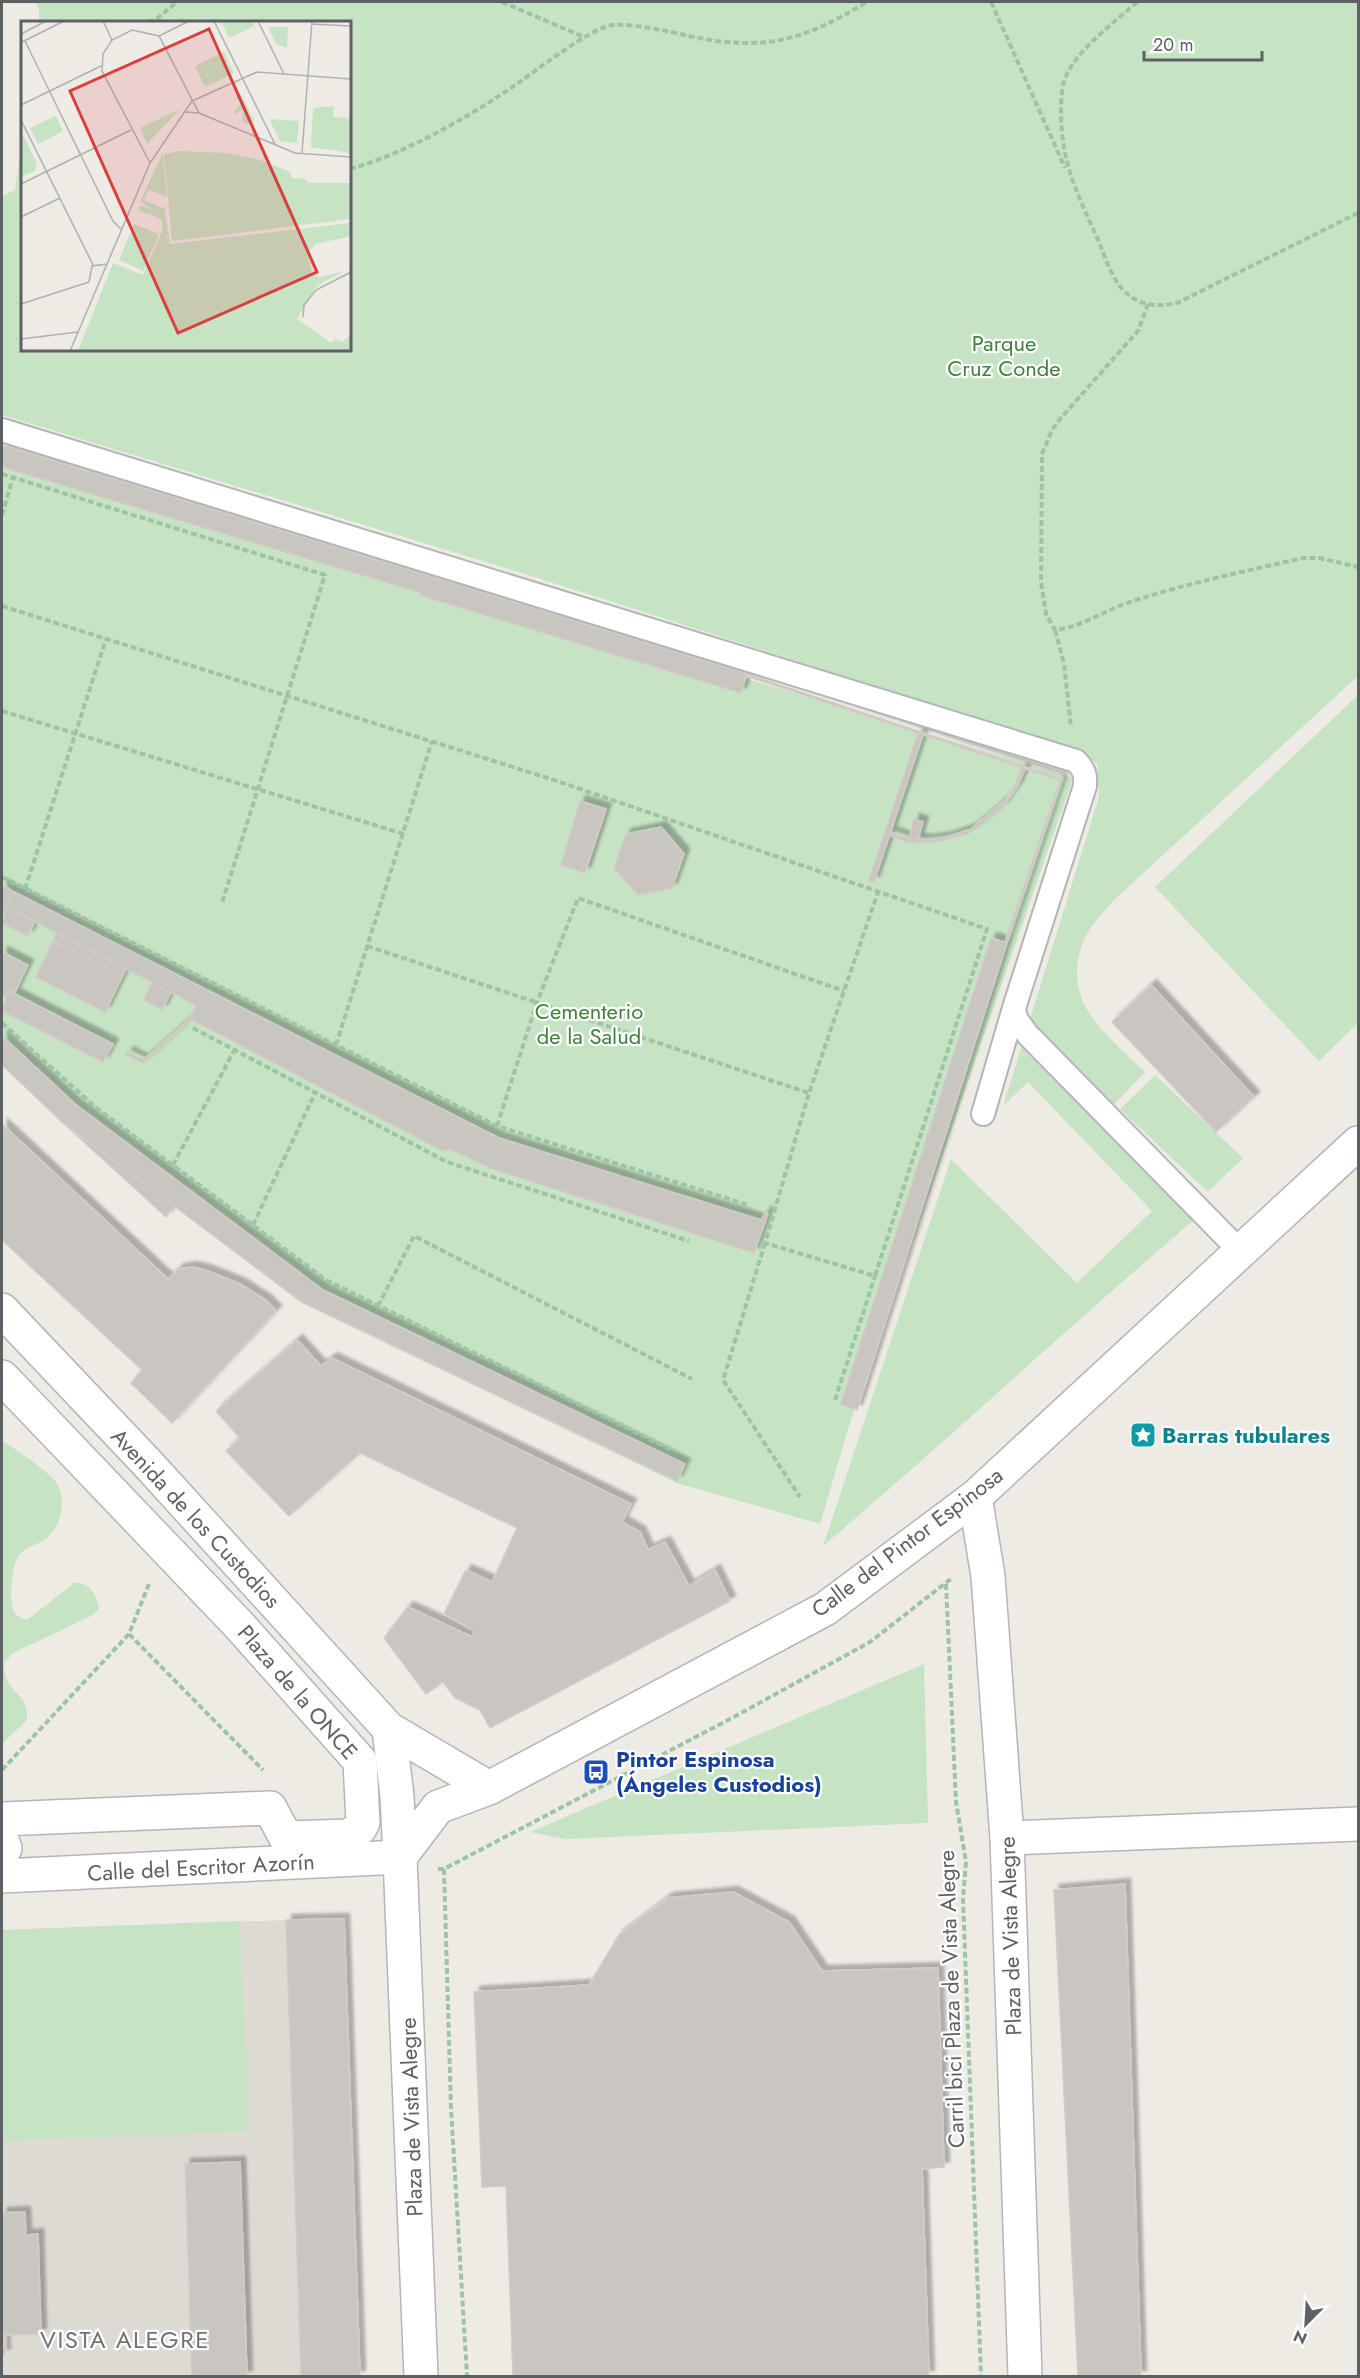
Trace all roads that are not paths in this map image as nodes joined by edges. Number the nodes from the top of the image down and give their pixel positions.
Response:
1 (2, 430) edge
2 (1014, 1008) junction
3 (982, 1114) dead end
4 (1359, 1143) edge
5 (1240, 1251) junction
6 (2, 1310) edge
7 (2, 1377) edge
8 (975, 1497) junction
9 (389, 1729) junction
10 (489, 1788) junction
11 (2, 1819) edge
12 (1359, 1824) edge
13 (1007, 1838) junction
14 (2, 1841) edge
15 (2, 1848) edge
16 (400, 1857) junction
17 (2, 1876) edge
18 (421, 2376) edge
19 (1025, 2376) edge

1 - 2 lane
2 - 3 lane
2 - 5 lane
4 - 5 street, Calle del Pintor Espinosa
5 - 8 street, Calle del Pintor Espinosa
6 - 9 street, Avenida de los Custodios
7 - 11 street, Plaza de la ONCE
8 - 10 street, Calle del Pintor Espinosa
8 - 13 street, Plaza de Vista Alegre
9 - 10 street, Avenida de los Custodios
9 - 16 street
10 - 16 street, Calle del Pintor Espinosa
12 - 13 street
13 - 19 street, Plaza de Vista Alegre
14 - 15 street
16 - 17 street, Calle del Escritor Azorín
16 - 18 street, Plaza de Vista Alegre

